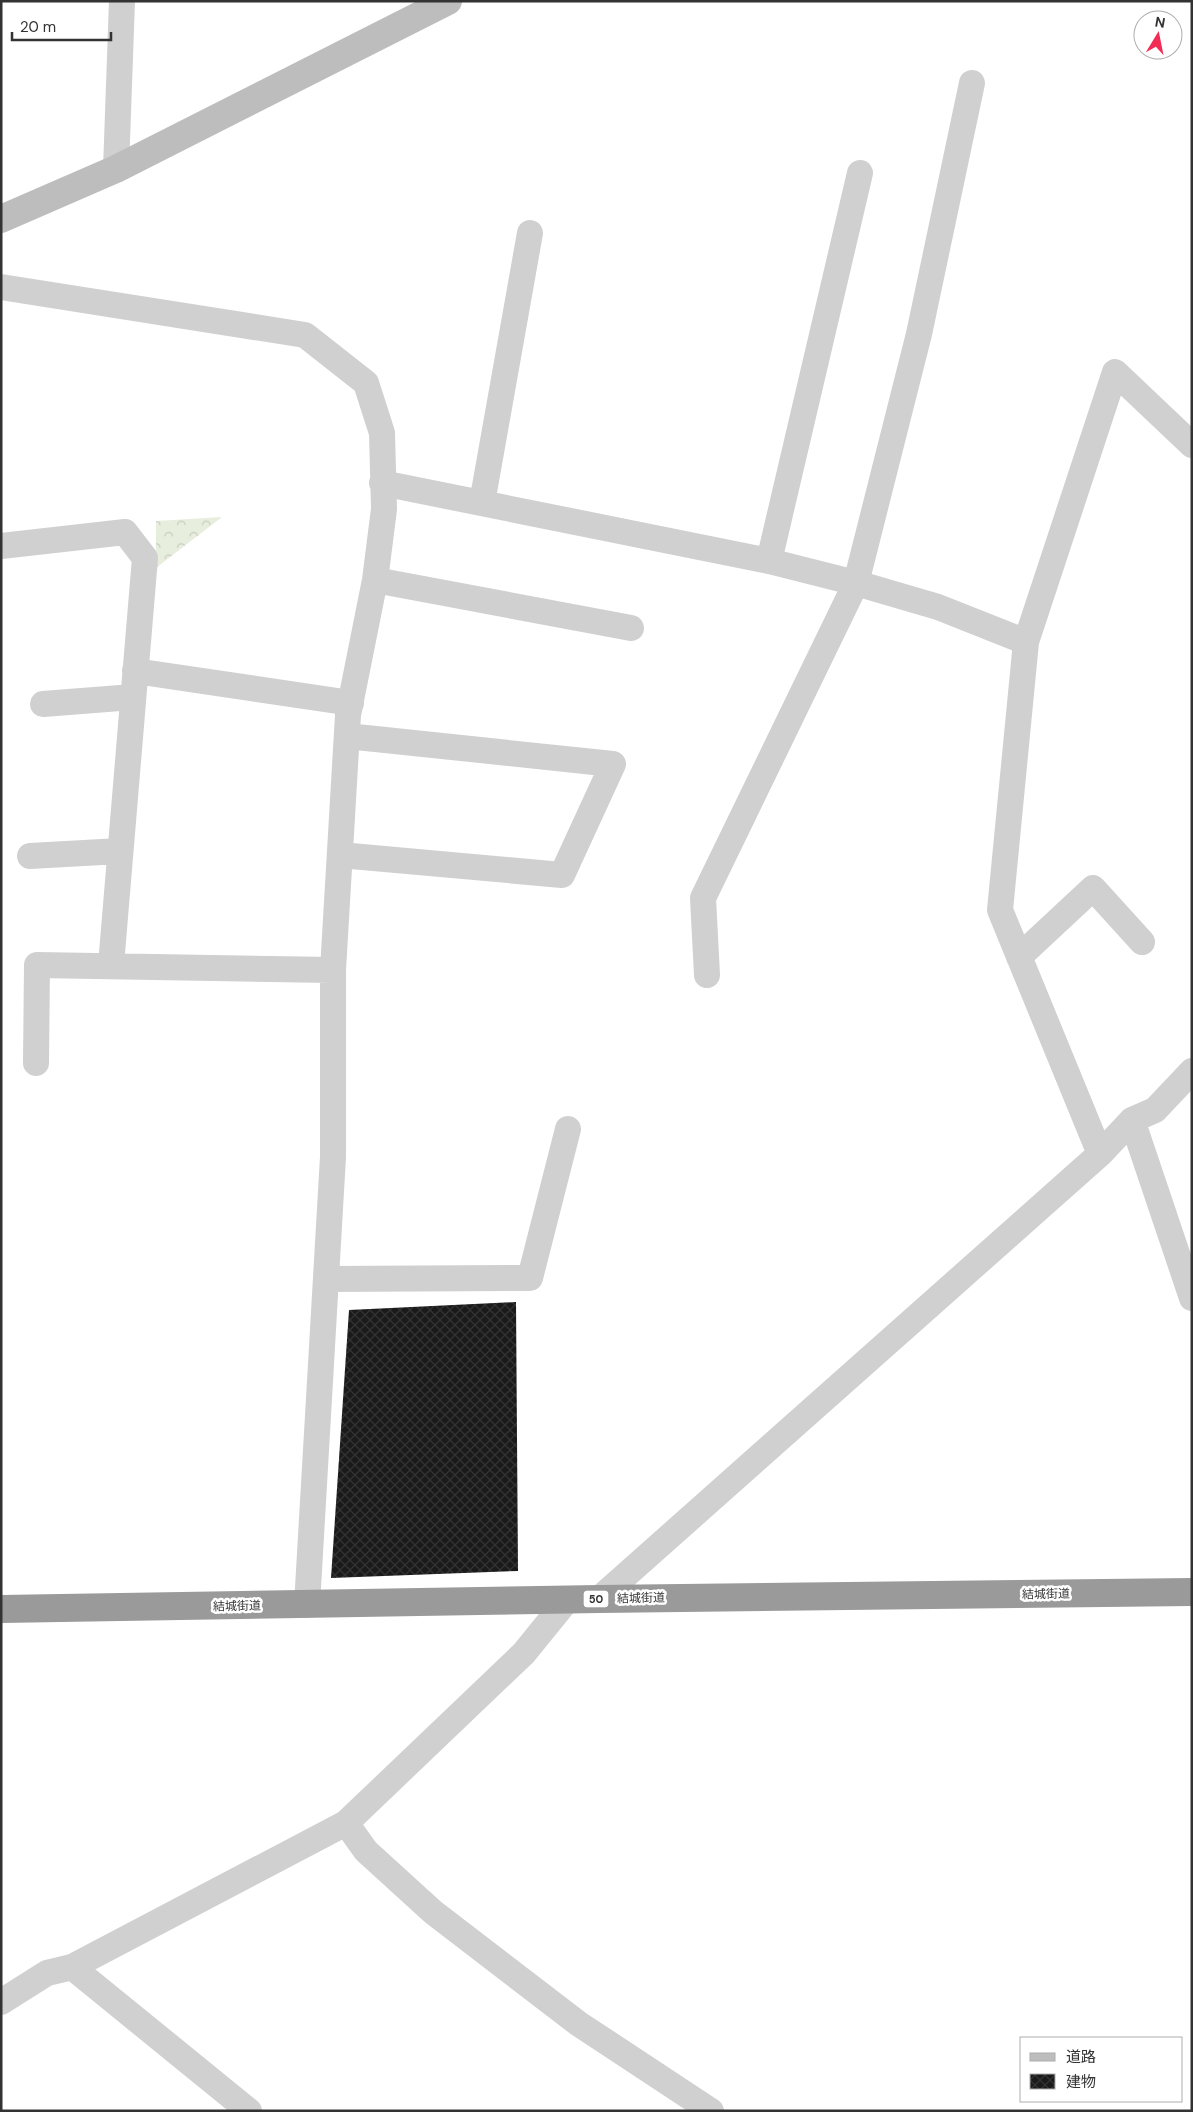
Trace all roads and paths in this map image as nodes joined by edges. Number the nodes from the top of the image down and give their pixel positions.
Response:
1 (122, 1) edge
2 (436, 4) edge
3 (972, 83) dead end
4 (116, 169) junction
5 (860, 173) dead end
6 (1, 219) edge
7 (530, 233) dead end
8 (1, 287) edge
9 (1192, 445) edge
10 (382, 484) junction
11 (482, 503) junction
12 (1, 546) edge
13 (769, 560) junction
14 (375, 580) junction
15 (856, 582) junction
16 (631, 628) dead end
17 (1026, 642) junction
18 (134, 684) junction
19 (351, 703) junction
20 (43, 704) dead end
21 (347, 736) junction
22 (120, 851) junction
23 (340, 855) junction
24 (30, 856) dead end
25 (1142, 942) dead end
26 (1019, 956) junction
27 (111, 966) junction
28 (333, 970) junction
29 (707, 975) dead end
30 (36, 1063) dead end
31 (1192, 1071) edge
32 (1132, 1120) junction
33 (568, 1128) dead end
34 (1100, 1154) junction
35 (326, 1280) junction
36 (1192, 1298) edge
37 (1192, 1592) edge
38 (599, 1599) junction
39 (567, 1600) junction
40 (307, 1605) junction
41 (1, 1609) edge
42 (346, 1824) junction
43 (72, 1967) junction
44 (1, 2002) edge
45 (249, 2111) edge
46 (711, 2111) edge

1 - 4 street
2 - 4 street
3 - 15 street
4 - 6 street
5 - 13 street
7 - 11 street
8 - 10 street
9 - 17 street
10 - 11 street
10 - 14 street
11 - 13 street
12 - 18 street
13 - 15 street
14 - 16 street
14 - 19 street
15 - 17 street
15 - 29 street
17 - 26 street
18 - 19 street
18 - 20 street
18 - 22 street
19 - 21 street
21 - 23 street
21 - 23 street
22 - 24 street
22 - 27 street
23 - 28 street
25 - 26 street
26 - 34 street
27 - 28 street
27 - 30 street
28 - 35 street
31 - 32 street
32 - 34 street
32 - 36 street
33 - 35 street
34 - 38 street
35 - 40 street
37 - 38 highway, 結城街道 / 50
38 - 39 highway, 結城街道 / 50
39 - 40 highway, 結城街道 / 50
39 - 42 street
40 - 41 highway, 結城街道 / 50
42 - 43 street
42 - 46 street
43 - 44 street
43 - 45 street

